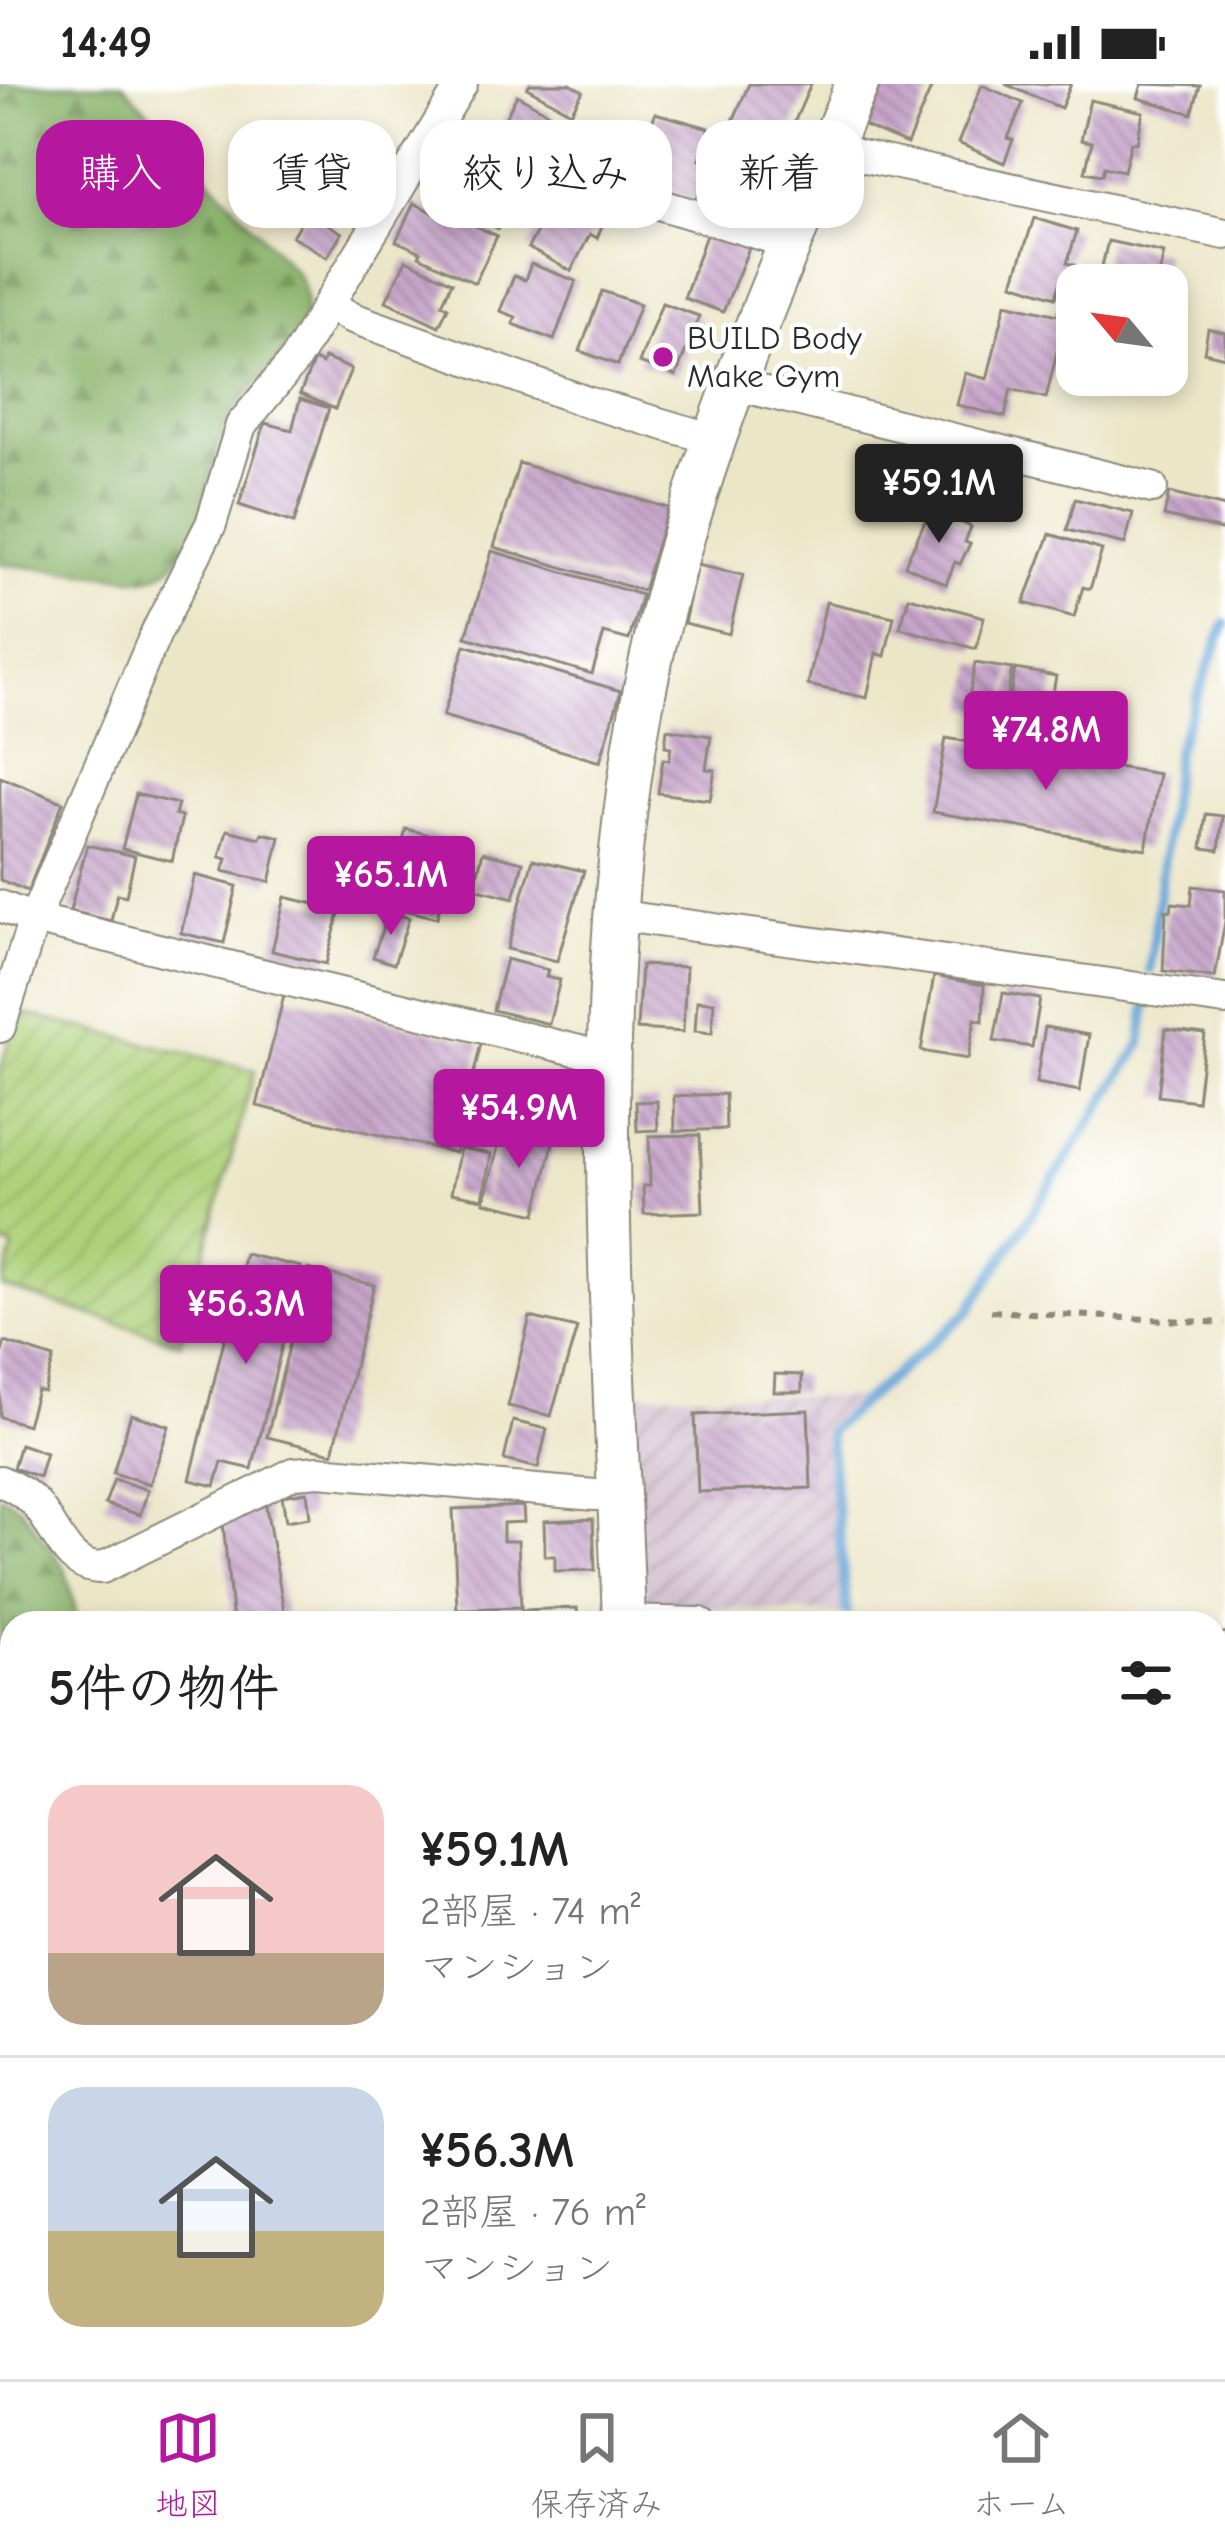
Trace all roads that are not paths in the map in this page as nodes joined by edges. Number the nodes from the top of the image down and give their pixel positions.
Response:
1 (462, 84) edge
2 (857, 84) edge
3 (842, 120) edge
4 (864, 157) edge
5 (672, 208) edge
6 (795, 228) edge
7 (1225, 234) edge
8 (789, 243) junction
9 (329, 304) junction
10 (732, 384) junction
11 (713, 439) junction
12 (1152, 488) dead end
13 (0, 906) edge
14 (614, 915) junction
15 (34, 919) junction
16 (1225, 1000) edge
17 (0, 1027) edge
18 (607, 1054) junction
19 (0, 1480) edge
20 (620, 1494) junction
21 (624, 1611) edge

1 - 9 street
2 - 3 street
4 - 7 street
5 - 8 street
6 - 8 street
8 - 10 street
9 - 11 street
9 - 15 street
10 - 11 street
10 - 12 street
11 - 14 street
13 - 15 street
14 - 16 street
14 - 18 street
15 - 17 street
15 - 18 street
18 - 20 street
19 - 20 street
20 - 21 street

